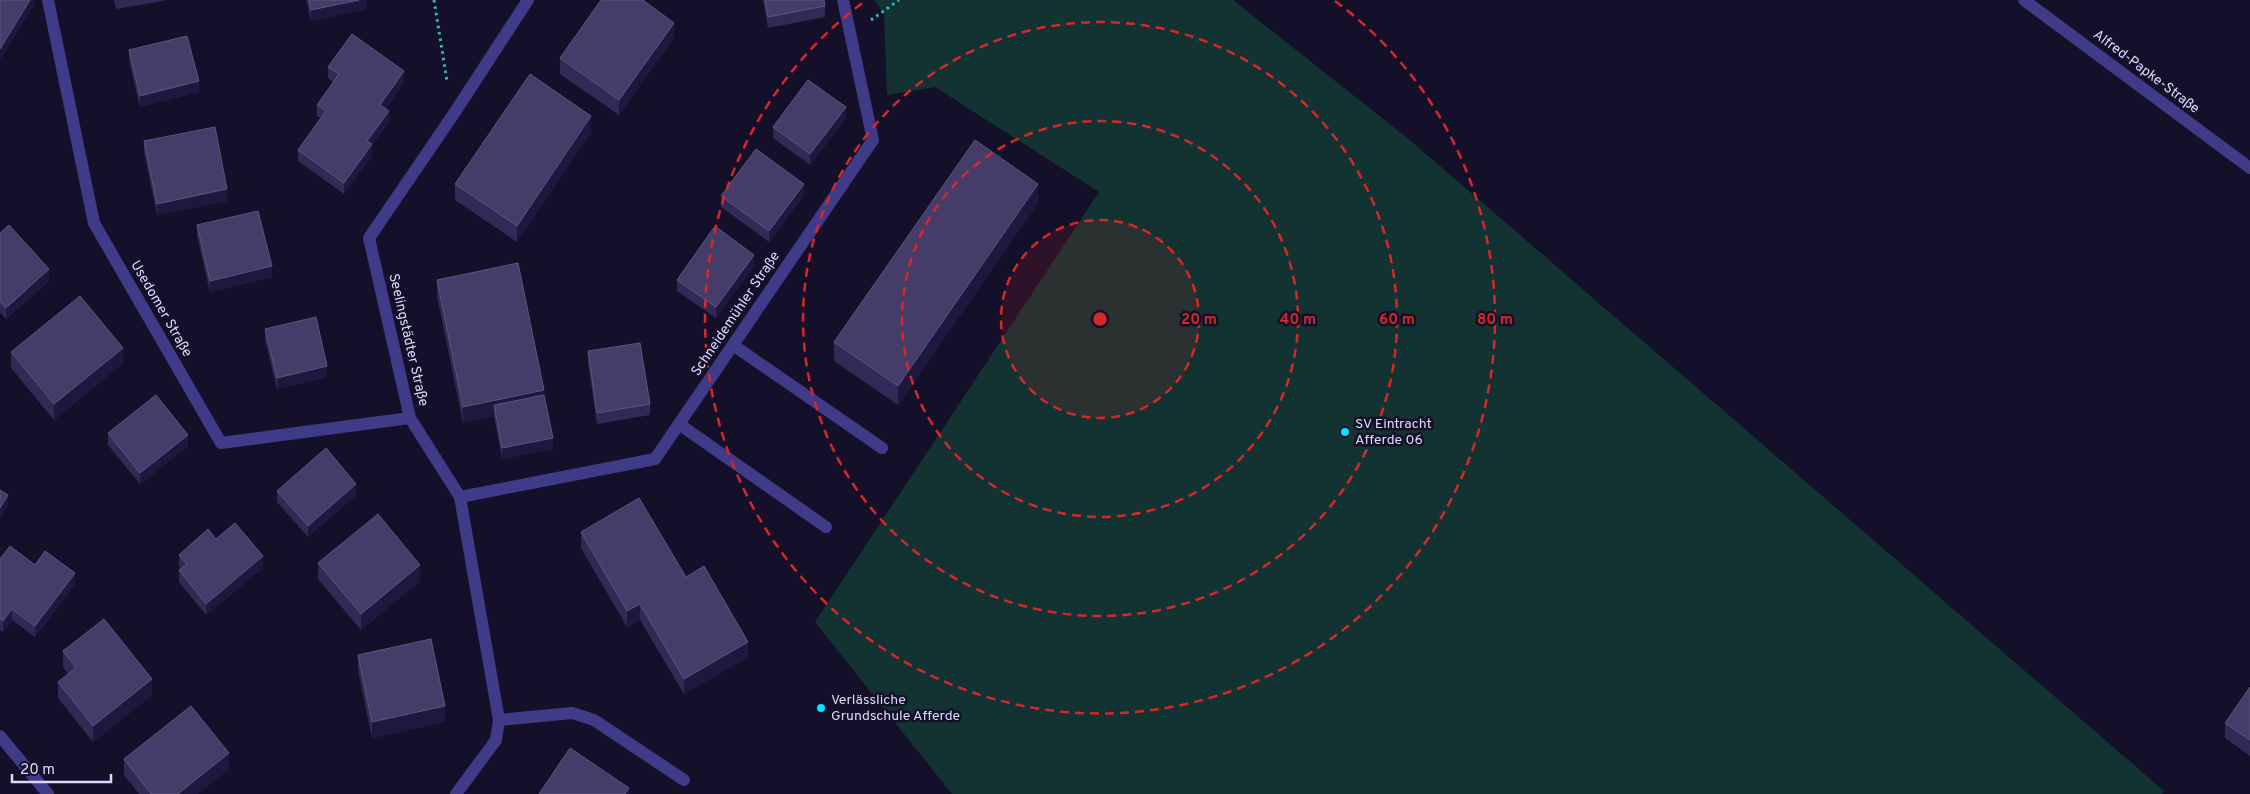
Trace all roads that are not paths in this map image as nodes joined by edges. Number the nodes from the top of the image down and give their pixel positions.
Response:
1 (48, 0) edge
2 (528, 0) edge
3 (843, 0) edge
4 (2024, 0) edge
5 (2250, 168) edge
6 (733, 345) junction
7 (410, 418) junction
8 (679, 424) junction
9 (882, 448) dead end
10 (460, 497) junction
11 (826, 527) dead end
12 (499, 720) junction
13 (0, 736) edge
14 (684, 780) dead end
15 (48, 794) edge
16 (456, 794) edge

1 - 7 street, Usedomer Straße
2 - 7 street, Seelingstädter Straße
3 - 6 street, Schneidemühler Straße
4 - 5 street, Alfred-Papke-Straße
6 - 8 street, Schneidemühler Straße
6 - 9 street
7 - 10 street, Seelingstädter Straße
8 - 10 street, Schneidemühler Straße
8 - 11 street
10 - 12 street, Seelingstädter Straße
12 - 14 street
12 - 16 street, Seelingstädter Straße
13 - 15 street

